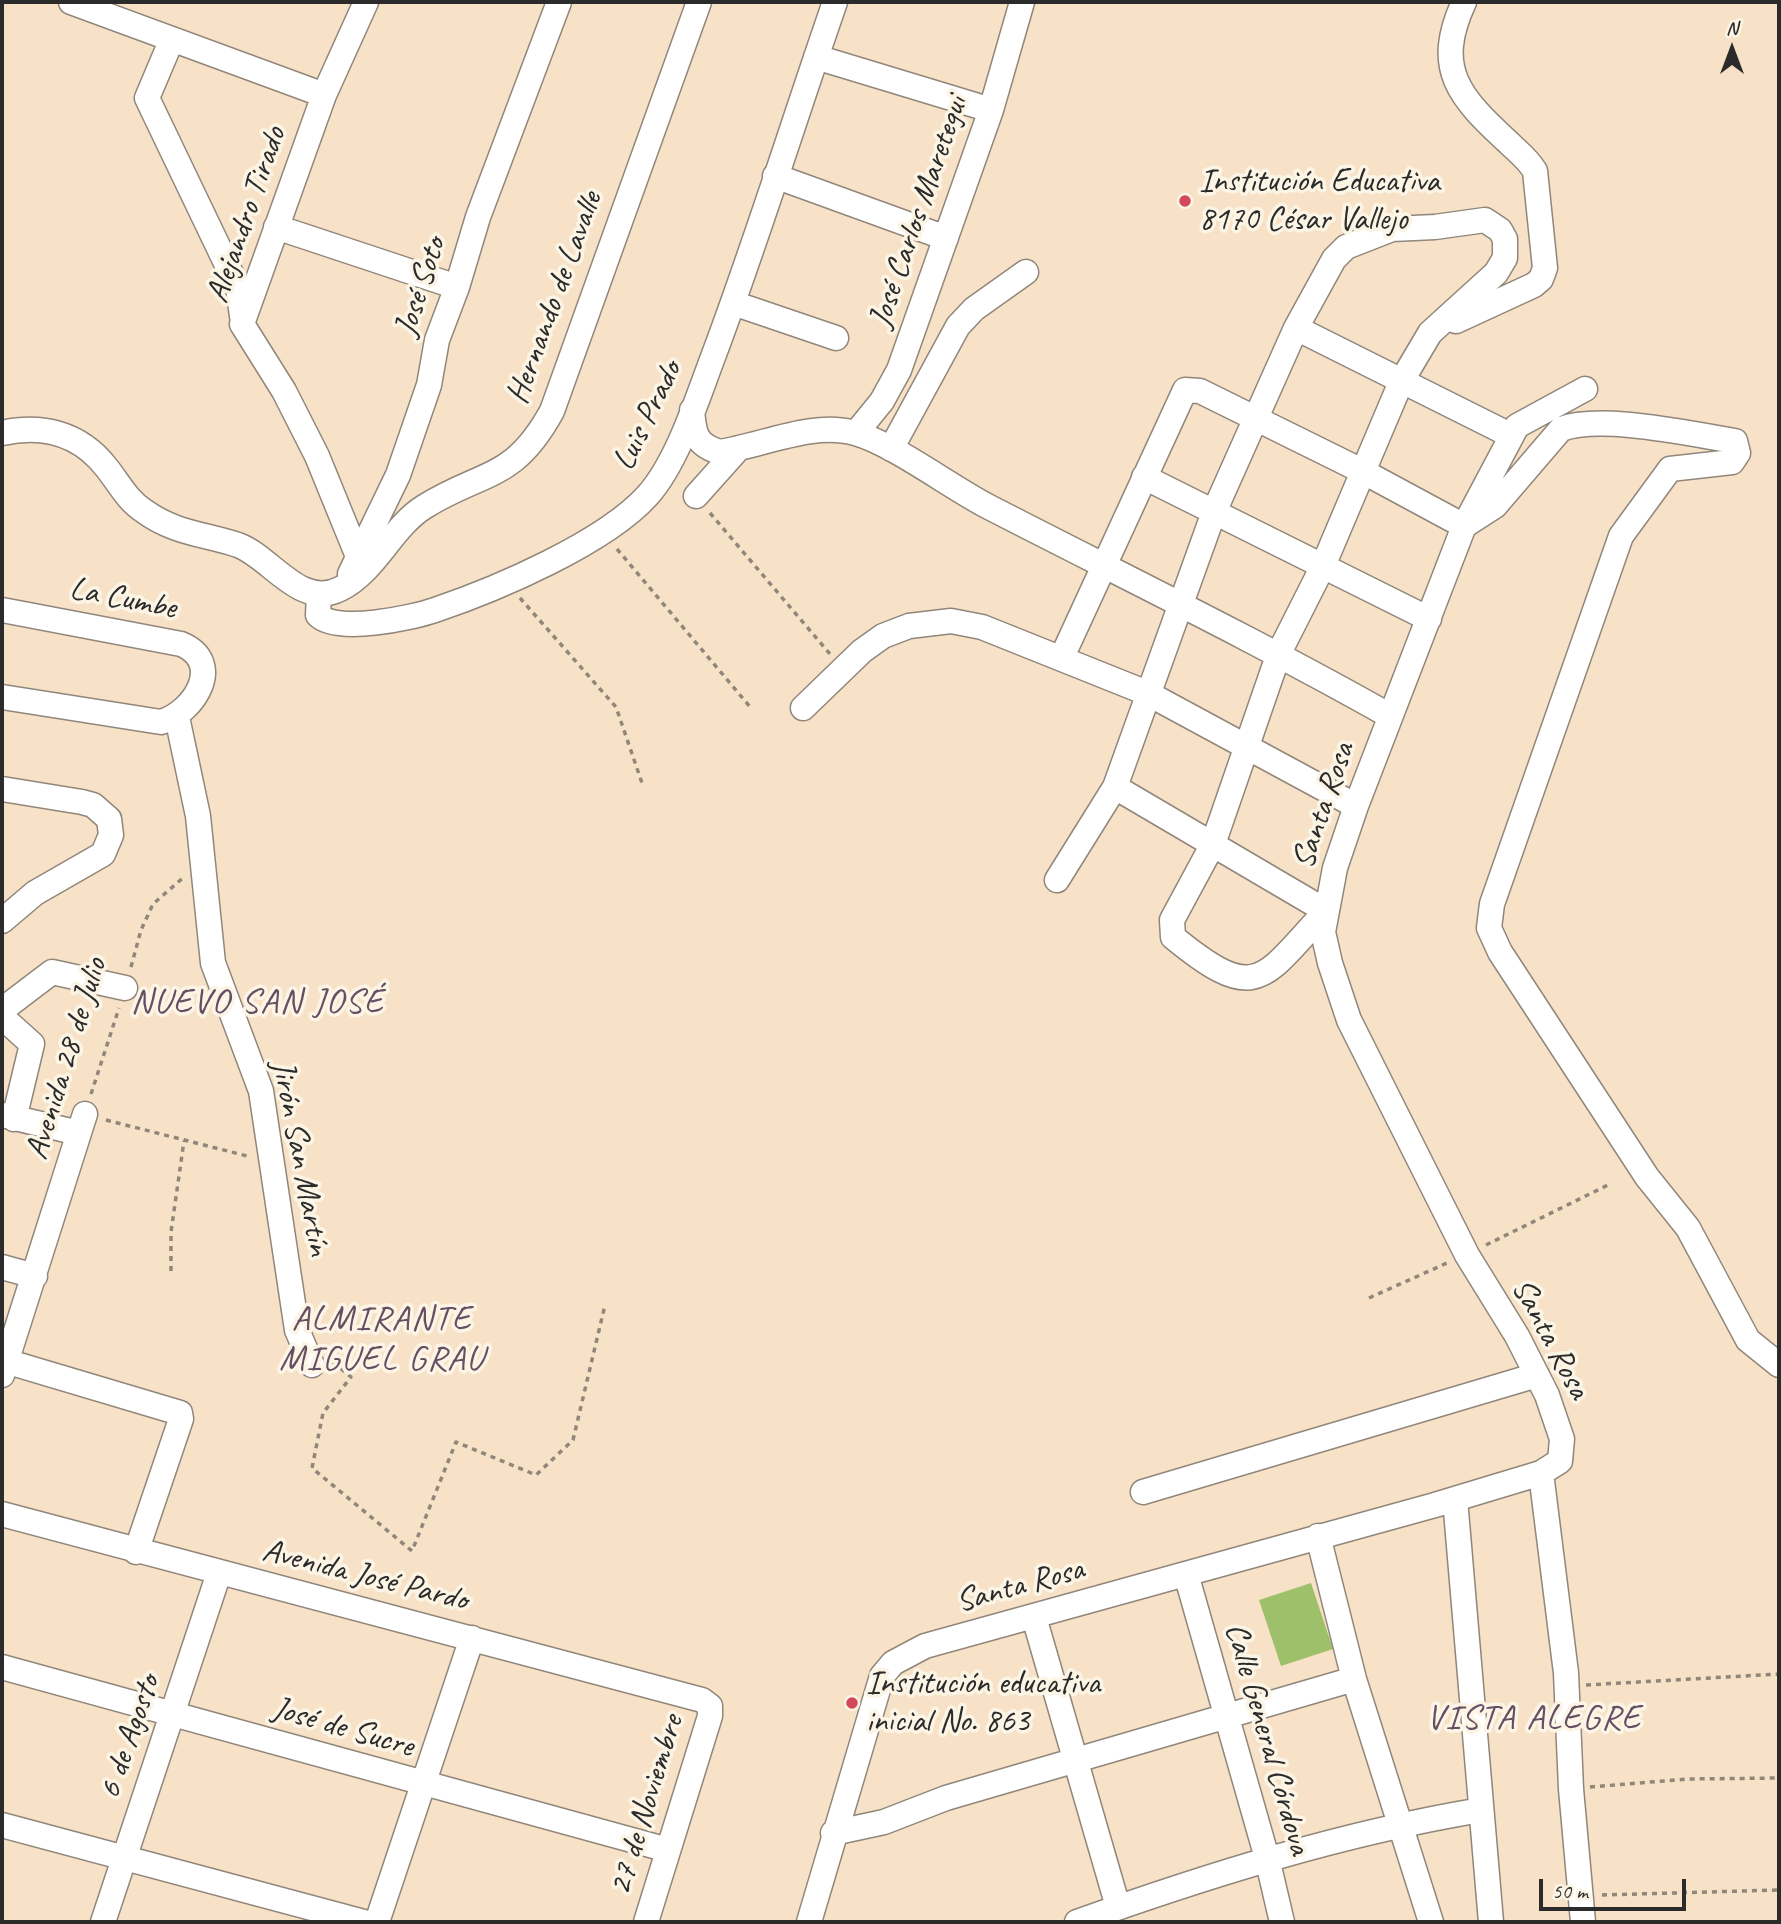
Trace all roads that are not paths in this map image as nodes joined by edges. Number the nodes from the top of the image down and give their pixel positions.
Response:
1 (71, 2) edge
2 (366, 2) edge
3 (559, 2) edge
4 (835, 2) edge
5 (1023, 2) edge
6 (1464, 2) edge
7 (694, 4) edge
8 (172, 39) junction
9 (816, 57) junction
10 (324, 95) junction
11 (991, 110) junction
12 (775, 176) junction
13 (276, 227) junction
14 (946, 238) junction
15 (1026, 272) dead end
16 (457, 287) junction
17 (733, 303) junction
18 (242, 324) junction
19 (1296, 328) junction
20 (1430, 333) junction
21 (836, 338) dead end
22 (1401, 382) junction
23 (1585, 389) dead end
24 (692, 409) junction
25 (1257, 421) junction
26 (2, 433) edge
27 (856, 433) junction
28 (1510, 435) junction
29 (738, 449) junction
30 (891, 450) junction
31 (1362, 471) junction
32 (1144, 477) junction
33 (696, 496) road end
34 (1214, 512) junction
35 (1464, 526) junction
36 (359, 559) junction
37 (1103, 566) junction
38 (1323, 566) junction
39 (330, 592) junction
40 (1180, 606) junction
41 (2, 610) edge
42 (1429, 619) junction
43 (1279, 653) junction
44 (1062, 657) junction
45 (1147, 693) junction
46 (2, 697) edge
47 (803, 708) dead end
48 (1390, 716) junction
49 (177, 718) junction
50 (1247, 747) junction
51 (1115, 787) junction
52 (2, 789) edge
53 (1356, 806) junction
54 (1213, 844) junction
55 (1057, 880) dead end
56 (1326, 911) junction
57 (2, 921) edge
58 (125, 988) road end
59 (2, 1010) edge
60 (2, 1017) edge
61 (8, 1117) edge
62 (2, 1267) edge
63 (34, 1276) junction
64 (318, 1359) road end
65 (1779, 1365) edge
66 (3, 1366) edge
67 (1537, 1375) junction
68 (1541, 1473) junction
69 (1143, 1492) dead end
70 (1455, 1499) junction
71 (2, 1514) edge
72 (1318, 1536) junction
73 (136, 1552) junction
74 (219, 1573) junction
75 (1185, 1574) junction
76 (1034, 1617) junction
77 (472, 1638) junction
78 (2, 1667) edge
79 (1354, 1679) junction
80 (710, 1706) joint
81 (172, 1714) junction
82 (1226, 1714) junction
83 (1075, 1759) junction
84 (423, 1785) junction
85 (1481, 1810) junction
86 (1399, 1823) junction
87 (2, 1825) edge
88 (833, 1833) junction
89 (668, 1850) junction
90 (125, 1856) junction
91 (1267, 1858) junction
92 (1118, 1908) junction
93 (103, 1922) edge
94 (364, 1922) edge
95 (377, 1922) edge
96 (646, 1922) edge
97 (809, 1922) edge
98 (1077, 1922) edge
99 (1282, 1922) edge
100 (1431, 1922) edge
101 (1491, 1922) edge
102 (1583, 1922) edge

1 - 8 street
2 - 10 street, Alejandro Tirado
3 - 16 street, José Soto
4 - 9 street, Luis Prado
5 - 11 street, José Carlos Maretegui
6 - 20 street
7 - 39 street, Hernando de Lavalle
8 - 10 street
8 - 18 street
9 - 11 street
9 - 12 street, Luis Prado
10 - 13 street, Alejandro Tirado
11 - 14 street, José Carlos Maretegui
12 - 14 street
12 - 17 street, Luis Prado
13 - 16 street
13 - 18 street, Alejandro Tirado
14 - 27 street, José Carlos Maretegui
15 - 30 street
16 - 36 street, José Soto
17 - 21 street
17 - 24 street, Luis Prado
18 - 36 street, Alejandro Tirado
19 - 20 street
19 - 22 street
19 - 25 street
20 - 22 street
22 - 28 street
22 - 31 street
23 - 28 street, Santa Rosa
24 - 29 street
24 - 39 street, Luis Prado
25 - 31 street
25 - 32 street
25 - 34 street
26 - 39 street
27 - 29 street
27 - 30 street
28 - 35 street, Santa Rosa
29 - 33 street
30 - 37 street
31 - 35 street
31 - 38 street
32 - 34 street
32 - 37 street
34 - 38 street
34 - 40 street
35 - 42 street, Santa Rosa
35 - 65 street
36 - 39 street, José Soto
37 - 40 street
37 - 44 street
38 - 42 street
38 - 43 street
40 - 43 street
40 - 45 street
41 - 49 street, La Cumbe
42 - 48 street, Santa Rosa
43 - 48 street
43 - 50 street
44 - 45 street
44 - 47 street
45 - 50 street
45 - 51 street
46 - 49 street
48 - 53 street, Santa Rosa
49 - 64 street, Jirón San Martín
50 - 53 street
50 - 54 street
51 - 54 street
51 - 55 street
52 - 57 street
53 - 56 street, Santa Rosa
54 - 56 street
54 - 56 street
56 - 67 street, Santa Rosa
58 - 59 street
60 - 61 street
61 - 63 street, Avenida 28 de Julio
62 - 63 street
63 - 66 street, Avenida 28 de Julio
66 - 73 street
67 - 68 street, Santa Rosa
67 - 69 street
68 - 70 street, Santa Rosa
68 - 102 street
70 - 72 street, Santa Rosa
70 - 85 street
71 - 73 street, Avenida José Pardo
72 - 75 street, Santa Rosa
72 - 79 street
73 - 74 street, Avenida José Pardo
74 - 77 street, Avenida José Pardo
74 - 81 street, 6 de Agosto
75 - 76 street, Santa Rosa
75 - 82 street, Calle General Córdova
76 - 83 street
76 - 88 street, Santa Rosa
77 - 80 street, Avenida José Pardo
77 - 84 street
78 - 81 street, José de Sucre
79 - 82 street
79 - 86 street
80 - 89 street, 27 de Noviembre
81 - 84 street, José de Sucre
81 - 90 street, 6 de Agosto
82 - 83 street
82 - 91 street, Calle General Córdova
83 - 88 street
83 - 92 street
84 - 89 street, José de Sucre
84 - 95 street
85 - 86 street
85 - 101 street
86 - 91 street
86 - 100 street
87 - 90 street
88 - 97 street, Santa Rosa
89 - 96 street, 27 de Noviembre
90 - 93 street, 6 de Agosto
90 - 94 street
91 - 92 street
91 - 99 street, Calle General Córdova
92 - 98 street

